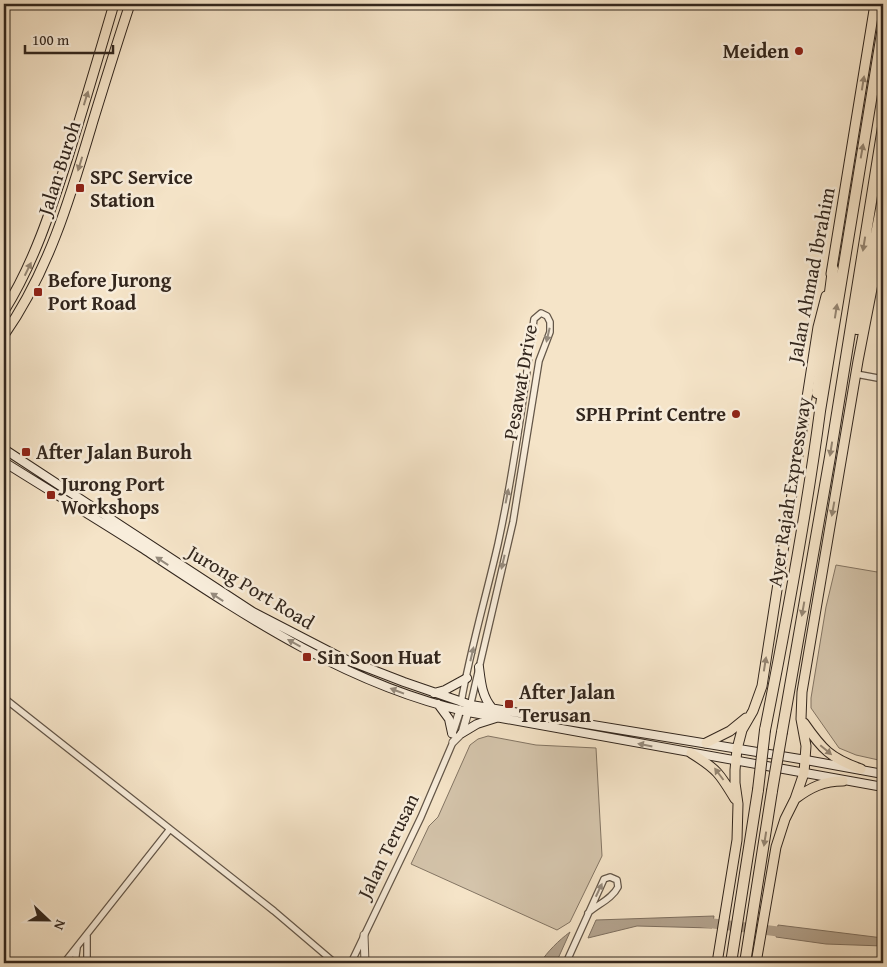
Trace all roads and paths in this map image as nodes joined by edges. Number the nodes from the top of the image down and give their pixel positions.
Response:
1 (114, 4) edge
2 (130, 4) edge
3 (875, 4) edge
4 (883, 27) edge
5 (883, 127) edge
6 (883, 199) edge
7 (883, 232) edge
8 (833, 269) junction
9 (4, 311) edge
10 (4, 335) edge
11 (856, 374) junction
12 (883, 379) edge
13 (839, 401) junction
14 (820, 411) junction
15 (4, 449) edge
16 (4, 462) edge
17 (479, 667) junction
18 (466, 678) junction
19 (434, 693) junction
20 (4, 698) edge
21 (437, 704) junction
22 (460, 706) junction
23 (470, 708) junction
24 (492, 708) junction
25 (753, 711) junction
26 (498, 718) junction
27 (800, 719) junction
28 (452, 733) junction
29 (462, 733) junction
30 (453, 742) junction
31 (706, 743) junction
32 (737, 749) junction
33 (691, 753) junction
34 (736, 760) junction
35 (806, 760) junction
36 (861, 769) junction
37 (804, 773) junction
38 (883, 774) edge
39 (843, 781) junction
40 (883, 787) edge
41 (795, 799) junction
42 (738, 804) junction
43 (170, 829) junction
44 (588, 913) junction
45 (364, 935) junction
46 (87, 936) junction
47 (755, 938) junction
48 (78, 948) junction
49 (86, 952) junction
50 (64, 963) edge
51 (75, 963) edge
52 (81, 963) edge
53 (87, 963) edge
54 (335, 963) edge
55 (351, 963) edge
56 (365, 963) edge
57 (566, 963) edge
58 (717, 963) edge
59 (731, 963) edge
60 (746, 963) edge
61 (756, 963) edge

9 -> 1 main road, Jalan Buroh
2 -> 10 main road, Jalan Buroh
8 -> 3 main road, Jalan Ahmad Ibrahim
14 -> 4 highway, Ayer Rajah Expressway
5 -> 13 highway, Ayer Rajah Expressway
6 - 13 highway
7 - 11 main road
8 - 14 highway
25 -> 8 main road, Jalan Ahmad Ibrahim
11 - 12 street
11 -> 27 main road
13 -> 47 highway, Ayer Rajah Expressway, bridge
14 - 59 highway, Ayer Rajah Expressway, bridge
15 - 19 main road, Jurong Port Road
21 -> 16 main road, Jurong Port Road
18 -> 17 street, Pesawat Drive
17 - 23 street, Pesawat Drive
17 - 24 main road
18 - 19 main road
18 - 22 street, Pesawat Drive
19 - 22 main road, Jurong Port Road
20 - 43 street
21 - 22 main road, Jurong Port Road
21 - 28 main road
22 - 23 main road, Jurong Port Road
22 - 28 street
23 - 24 main road, Jurong Port Road
23 - 26 main road, Jurong Port Road
23 - 29 street
24 - 31 main road, Jurong Port Road
25 - 31 main road
25 - 32 main road, Jalan Ahmad Ibrahim
26 - 29 main road
33 -> 26 main road, Jurong Port Road
27 - 35 main road
27 -> 36 main road
28 - 30 street
29 - 30 street
30 - 45 street, Jalan Terusan
31 - 32 main road, Jurong Port Road
32 - 34 main road, Jalan Ahmad Ibrahim
32 - 35 main road, Jurong Port Road
33 - 34 main road, Jurong Port Road
42 -> 33 main road
34 - 37 main road, Jurong Port Road
34 - 42 main road, Jalan Ahmad Ibrahim
35 - 36 main road, Jurong Port Road
35 - 37 main road
36 - 38 main road, Jurong Port Road
37 - 39 main road, Jurong Port Road
37 - 41 main road
39 - 40 main road, Jurong Port Road
39 - 41 main road
41 - 47 main road
42 - 58 main road, Jalan Ahmad Ibrahim
43 - 46 street
43 - 54 street
44 -> 44 street
44 - 57 street
45 - 55 street, Jalan Terusan
45 - 56 street
46 - 48 street
46 - 49 street
47 - 60 highway, Ayer Rajah Expressway
47 - 61 main road
48 - 50 street
48 - 51 street
49 - 52 street
49 - 53 street

